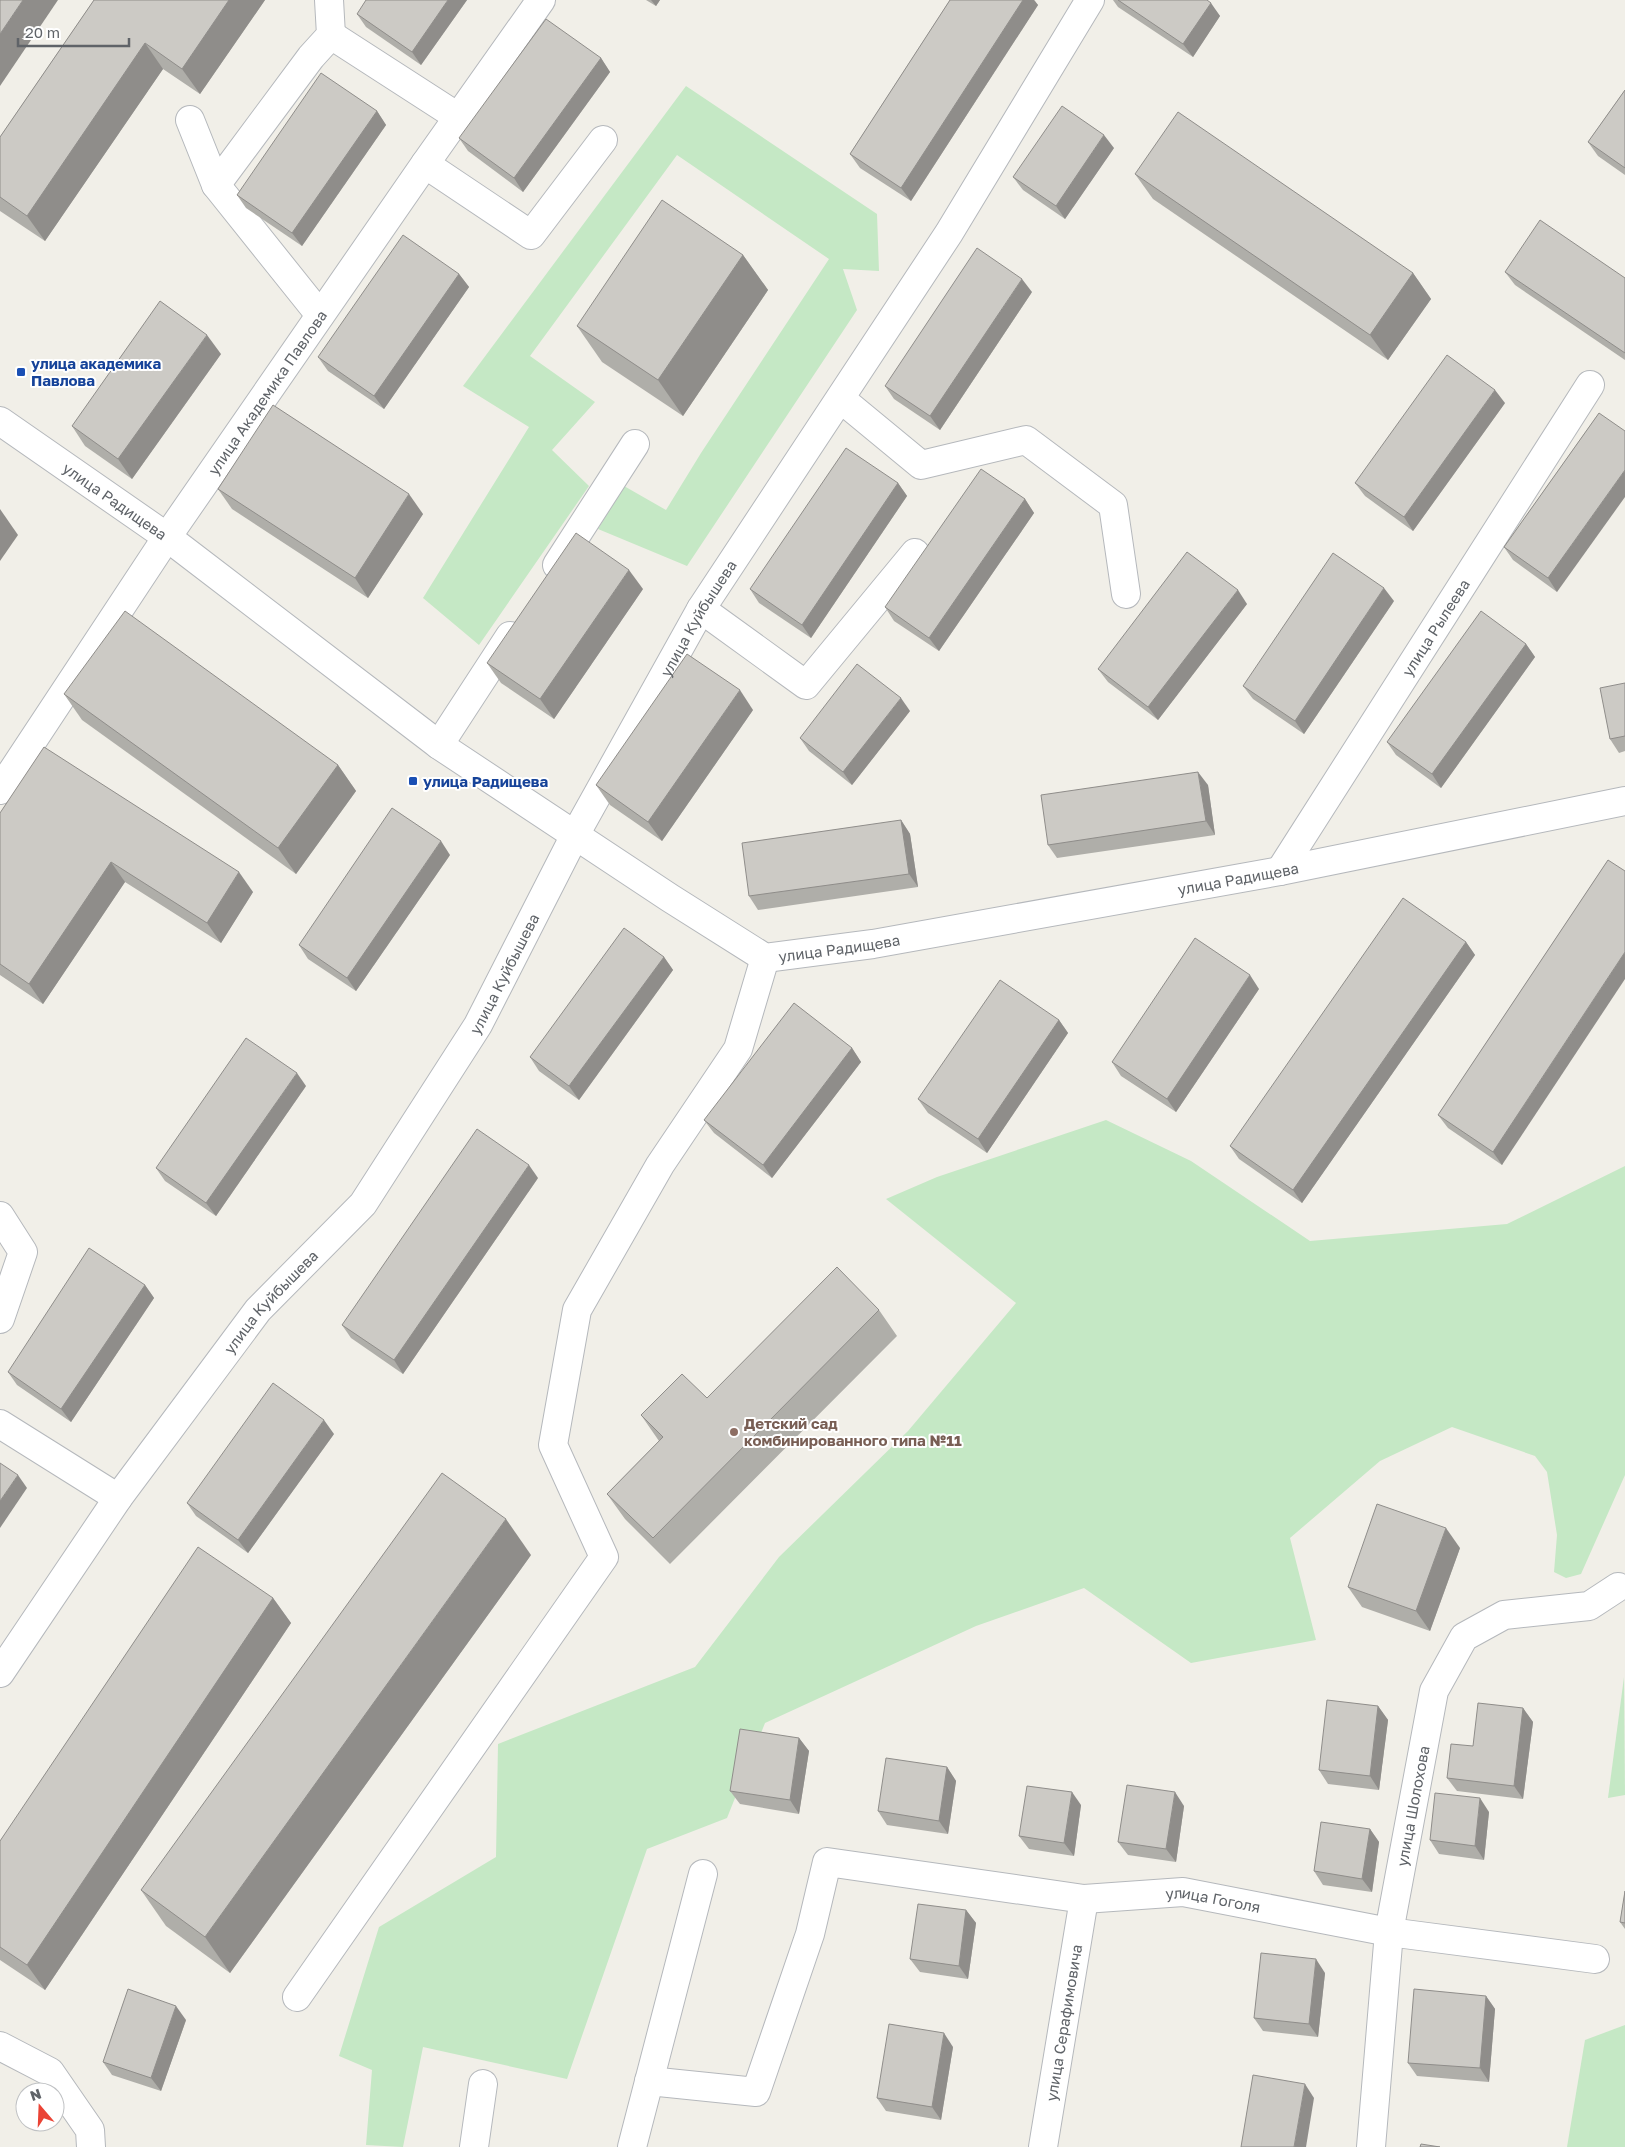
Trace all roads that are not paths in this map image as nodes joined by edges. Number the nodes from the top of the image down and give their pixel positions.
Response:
1 (330, 0) edge
2 (541, 0) edge
3 (1090, 0) edge
4 (331, 35) junction
5 (465, 107) junction
6 (190, 120) dead end
7 (602, 140) dead end
8 (424, 164) junction
9 (216, 185) junction
10 (320, 315) junction
11 (1590, 385) dead end
12 (841, 399) junction
13 (0, 421) edge
14 (635, 444) dead end
15 (167, 537) junction
16 (915, 553) dead end
17 (542, 586) edge
18 (1126, 594) dead end
19 (702, 609) junction
20 (526, 611) edge
21 (439, 745) junction
22 (0, 790) edge
23 (1625, 801) edge
24 (575, 835) junction
25 (1280, 871) junction
26 (765, 958) junction
27 (0, 1216) edge
28 (0, 1319) edge
29 (0, 1424) edge
30 (118, 1498) junction
31 (1618, 1587) dead end
32 (0, 1673) edge
33 (703, 1874) dead end
34 (1084, 1899) junction
35 (1389, 1932) junction
36 (1595, 1959) dead end
37 (297, 1997) dead end
38 (0, 2046) edge
39 (649, 2081) junction
40 (483, 2084) dead end
41 (90, 2139) edge
42 (474, 2147) edge
43 (632, 2147) edge
44 (1043, 2147) edge
45 (1371, 2147) edge

1 - 4 street
2 - 5 street, улица Академика Павлова
3 - 12 street, улица Куйбышева
4 - 5 street
4 - 9 street
5 - 8 street, улица Академика Павлова
6 - 9 street
7 - 8 street
8 - 10 street, улица Академика Павлова
9 - 10 street
10 - 15 street, улица Академика Павлова
11 - 25 street, улица Рылеева
12 - 18 street
12 - 19 street, улица Куйбышева
13 - 15 street, улица Радищева
14 - 17 street
15 - 21 street, улица Радищева
15 - 22 street, улица Академика Павлова
16 - 19 street
19 - 24 street, улица Куйбышева
20 - 21 street
21 - 24 street, улица Радищева
23 - 25 street, улица Радищева
24 - 26 street, улица Радищева
24 - 30 street, улица Куйбышева
25 - 26 street, улица Радищева
26 - 37 street
27 - 28 street
29 - 30 street
30 - 32 street, улица Куйбышева
31 - 35 street, улица Шолохова
33 - 39 street
34 - 35 street, улица Гоголя
34 - 39 street, улица Гоголя
34 - 44 street, улица Серафимовича
35 - 36 street, улица Гоголя
35 - 45 street, улица Шолохова
38 - 41 street
39 - 43 street
40 - 42 street

